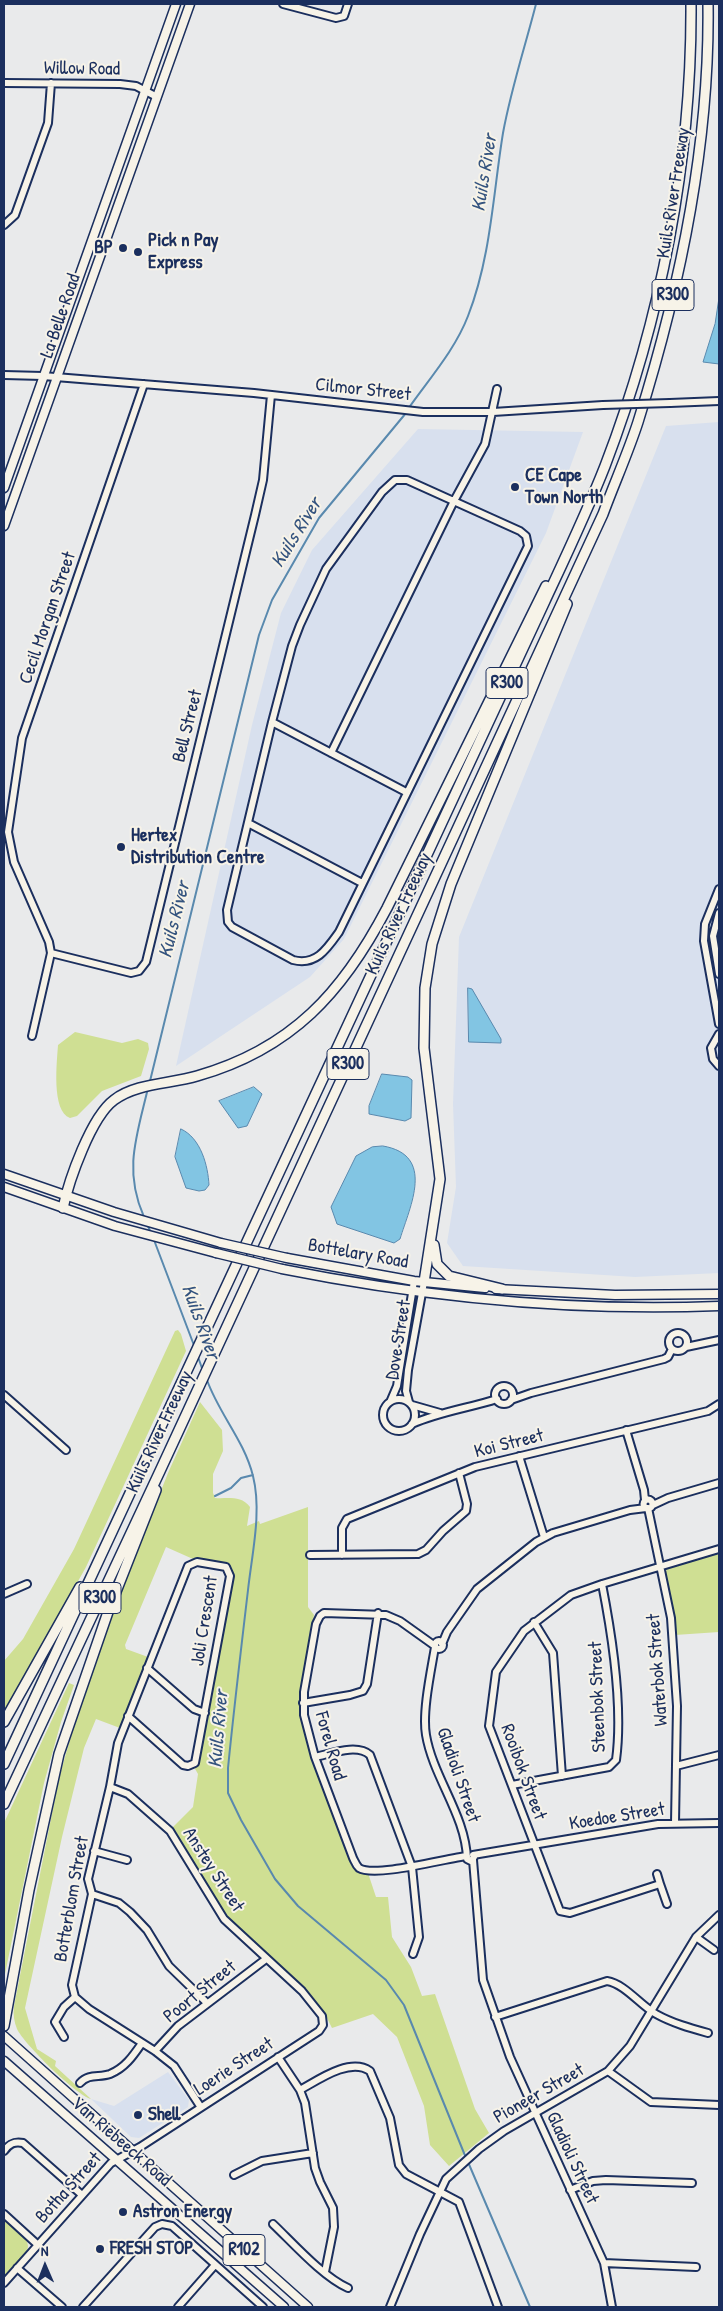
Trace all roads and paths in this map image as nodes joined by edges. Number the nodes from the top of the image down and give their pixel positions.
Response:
1 (176, 4) edge
2 (190, 4) edge
3 (283, 4) edge
4 (348, 4) edge
5 (691, 4) edge
6 (708, 4) edge
7 (4, 83) edge
8 (51, 83) junction
9 (146, 90) junction
10 (157, 97) junction
11 (4, 225) edge
12 (4, 375) edge
13 (43, 376) junction
14 (56, 377) junction
15 (144, 384) junction
16 (497, 389) dead end
17 (271, 395) junction
18 (719, 401) edge
19 (492, 412) junction
20 (4, 488) edge
21 (454, 501) junction
22 (4, 526) edge
23 (562, 564) junction
24 (576, 572) junction
25 (272, 722) junction
26 (331, 753) junction
27 (406, 792) junction
28 (248, 823) junction
29 (6, 831) edge
30 (362, 883) junction
31 (719, 889) edge
32 (719, 913) edge
33 (51, 953) junction
34 (719, 974) edge
35 (719, 1024) edge
36 (719, 1034) edge
37 (32, 1036) dead end
38 (719, 1066) edge
39 (4, 1174) edge
40 (4, 1187) edge
41 (66, 1197) junction
42 (64, 1208) junction
43 (433, 1232) junction
44 (414, 1281) junction
45 (424, 1282) junction
46 (502, 1289) junction
47 (412, 1292) junction
48 (421, 1293) junction
49 (719, 1294) edge
50 (719, 1306) edge
51 (719, 1340) edge
52 (686, 1347) junction
53 (672, 1349) junction
54 (511, 1388) junction
55 (531, 1393) junction
56 (4, 1395) edge
57 (497, 1399) junction
58 (391, 1400) junction
59 (511, 1400) junction
60 (411, 1403) junction
61 (719, 1404) edge
62 (441, 1414) junction
63 (412, 1424) junction
64 (626, 1430) junction
65 (66, 1450) dead end
66 (519, 1456) junction
67 (160, 1471) junction
68 (459, 1473) junction
69 (719, 1483) edge
70 (648, 1504) junction
71 (544, 1537) junction
72 (719, 1549) edge
73 (310, 1555) dead end
74 (342, 1555) junction
75 (96, 1565) junction
76 (661, 1566) junction
77 (27, 1584) dead end
78 (602, 1584) junction
79 (4, 1594) edge
80 (378, 1613) junction
81 (534, 1622) junction
82 (438, 1645) junction
83 (148, 1668) junction
84 (303, 1703) junction
85 (205, 1713) junction
86 (128, 1716) junction
87 (4, 1722) edge
88 (719, 1755) edge
89 (315, 1757) junction
90 (4, 1764) edge
91 (676, 1766) junction
92 (562, 1776) junction
93 (512, 1784) junction
94 (110, 1787) junction
95 (4, 1804) edge
96 (675, 1822) junction
97 (719, 1823) edge
98 (534, 1845) junction
99 (94, 1852) junction
100 (471, 1857) junction
101 (128, 1860) dead end
102 (412, 1867) junction
103 (657, 1874) dead end
104 (660, 1884) junction
105 (92, 1894) junction
106 (667, 1904) dead end
107 (719, 1915) edge
108 (696, 1937) junction
109 (714, 1950) dead end
110 (413, 1954) dead end
111 (266, 1959) junction
112 (75, 1997) junction
113 (208, 2003) junction
114 (651, 2011) junction
115 (495, 2017) junction
116 (55, 2022) junction
117 (324, 2022) joint
118 (46, 2024) dead end
119 (4, 2026) edge
120 (708, 2032) dead end
121 (4, 2036) edge
122 (64, 2037) dead end
123 (142, 2043) junction
124 (155, 2051) junction
125 (278, 2057) junction
126 (4, 2061) edge
127 (608, 2072) junction
128 (80, 2083) dead end
129 (300, 2090) junction
130 (719, 2105) edge
131 (200, 2106) junction
132 (535, 2114) junction
133 (4, 2151) edge
134 (132, 2151) junction
135 (313, 2153) junction
136 (117, 2159) junction
137 (234, 2176) dead end
138 (692, 2183) dead end
139 (439, 2190) junction
140 (570, 2190) junction
141 (82, 2195) junction
142 (4, 2214) edge
143 (272, 2224) dead end
144 (38, 2245) junction
145 (604, 2263) junction
146 (215, 2265) junction
147 (696, 2267) dead end
148 (17, 2268) junction
149 (325, 2272) junction
150 (4, 2283) edge
151 (348, 2288) dead end
152 (62, 2307) edge
153 (84, 2307) edge
154 (178, 2307) edge
155 (263, 2307) edge
156 (284, 2307) edge
157 (308, 2307) edge
158 (390, 2307) edge
159 (498, 2307) edge
160 (612, 2307) edge

1 - 9 main road, La Belle Road
2 - 10 main road, La Belle Road
3 - 4 street
5 - 23 highway, Kuils River Freeway / R300
6 - 24 highway, Kuils River Freeway / R300
7 - 8 street, Willow Road
8 - 9 street, Willow Road
8 - 11 street
9 - 10 street, Willow Road
9 - 13 main road, La Belle Road
10 - 14 main road, La Belle Road
12 - 13 street, Cilmor Street
13 - 14 street, Cilmor Street
13 - 20 main road, La Belle Road
14 - 15 street, Cilmor Street
14 - 22 main road, La Belle Road
15 - 17 street, Cilmor Street
15 - 29 street, Cecil Morgan Street
16 - 19 street
17 - 19 street, Cilmor Street
17 - 33 street, Bell Street
18 - 19 street, Cilmor Street, bridge
19 - 21 street
21 - 25 street
21 - 26 street
21 - 27 street
23 - 41 highway
23 - 75 highway, Kuils River Freeway / R300
24 - 43 highway
24 - 67 highway, Kuils River Freeway / R300
25 - 26 street
25 - 28 street
26 - 27 street
27 - 30 street
28 - 30 street
28 - 30 street
29 - 33 street, Cecil Morgan Street
31 - 35 street
32 - 34 street
33 - 37 street
36 - 38 street
39 - 41 main road, Bottelary Road
40 - 42 main road, Bottelary Road
41 - 42 highway
41 - 44 main road, Bottelary Road, bridge
42 - 47 main road, Bottelary Road, bridge
43 - 45 highway
43 - 46 highway
44 - 45 main road, Bottelary Road
44 - 47 street, Dove Street
45 - 46 main road, Bottelary Road
45 - 48 street, Dove Street
46 - 49 main road, Bottelary Road
47 - 48 main road, Bottelary Road
47 - 58 street, Dove Street
48 - 50 main road, Bottelary Road
48 - 60 street, Dove Street
51 - 52 street
52 - 53 street
52 - 53 street
53 - 55 street
54 - 55 street
54 - 57 street
54 - 59 street
55 - 59 street
56 - 65 street
57 - 59 street
57 - 62 street
58 - 60 street, Dove Street
58 - 63 street, Dove Street
60 - 62 street
60 - 63 street, Dove Street
61 - 64 street, Koi Street
62 - 63 street
64 - 66 street, Koi Street
64 - 70 street, Waterbok Street
66 - 68 street, Koi Street
66 - 71 street
67 - 95 highway, Kuils River Freeway / R300
67 - 119 highway
68 - 74 street, Koi Street
68 - 74 street
69 - 70 street, Gladioli Street
70 - 71 street, Gladioli Street
70 - 76 street, Waterbok Street
71 - 82 street, Gladioli Street
72 - 76 street, Rooibok Street
73 - 74 street
75 - 87 highway
75 - 90 highway, Kuils River Freeway / R300
76 - 78 street, Rooibok Street
76 - 91 street, Waterbok Street
77 - 79 street
78 - 81 street, Rooibok Street
78 - 92 street, Steenbok Street
80 - 82 street, Forel Road
80 - 84 street
80 - 84 street, Forel Road
81 - 92 street
81 - 93 street, Rooibok Street
82 - 100 street, Gladioli Street
83 - 85 street
83 - 85 street, Joli Crescent
83 - 86 street, Joli Crescent
84 - 89 street, Forel Road
85 - 86 street, Joli Crescent
86 - 94 street, Joli Crescent
88 - 91 street
89 - 102 street, Forel Road
89 - 102 street
91 - 96 street, Waterbok Street
92 - 93 street, Steenbok Street
93 - 98 street, Rooibok Street
94 - 99 street, Botterblom Street
94 - 111 street, Anstey Street
96 - 97 street, Koedoe Street
96 - 98 street, Koedoe Street
98 - 100 street, Koedoe Street
98 - 104 street, Rooibok Street
99 - 101 street
99 - 105 street, Botterblom Street
100 - 102 street, Forel Road
100 - 115 street, Gladioli Street
102 - 110 street
103 - 104 street
104 - 106 street
105 - 112 street, Botterblom Street
105 - 113 street
107 - 108 street, Pioneer Street
108 - 109 street
108 - 114 street, Pioneer Street
111 - 113 street, Poort Street
111 - 117 street, Anstey Street
112 - 116 street
112 - 123 street
113 - 124 street, Poort Street
114 - 115 street
114 - 120 street
114 - 127 street, Pioneer Street
115 - 132 street, Gladioli Street
116 - 118 street
116 - 122 street
117 - 125 street, Loerie Street
121 - 134 main road, Van Riebeeck Road / R102
123 - 124 street
123 - 128 street
124 - 131 street
125 - 129 street
125 - 131 street, Loerie Street
126 - 136 main road, Van Riebeeck Road / R102
127 - 130 street
127 - 132 street, Pioneer Street
129 - 135 street
129 - 139 street
131 - 134 street, Loerie Street
132 - 139 street, Pioneer Street
132 - 140 street, Gladioli Street
133 - 141 street
134 - 136 street, Loerie Street
134 - 157 main road, Van Riebeeck Road / R102
135 - 137 street
135 - 149 street
136 - 141 street, Botha Street
136 - 156 main road, Van Riebeeck Road / R102
138 - 140 street
139 - 158 street, Pioneer Street
139 - 159 street
140 - 145 street, Gladioli Street
141 - 144 street, Botha Street
142 - 144 street
143 - 149 street
144 - 148 street, Botha Street
145 - 147 street
145 - 160 street, Gladioli Street
146 - 153 street
146 - 154 street
146 - 155 street
148 - 150 street, Botha Street
148 - 152 street
149 - 151 street

